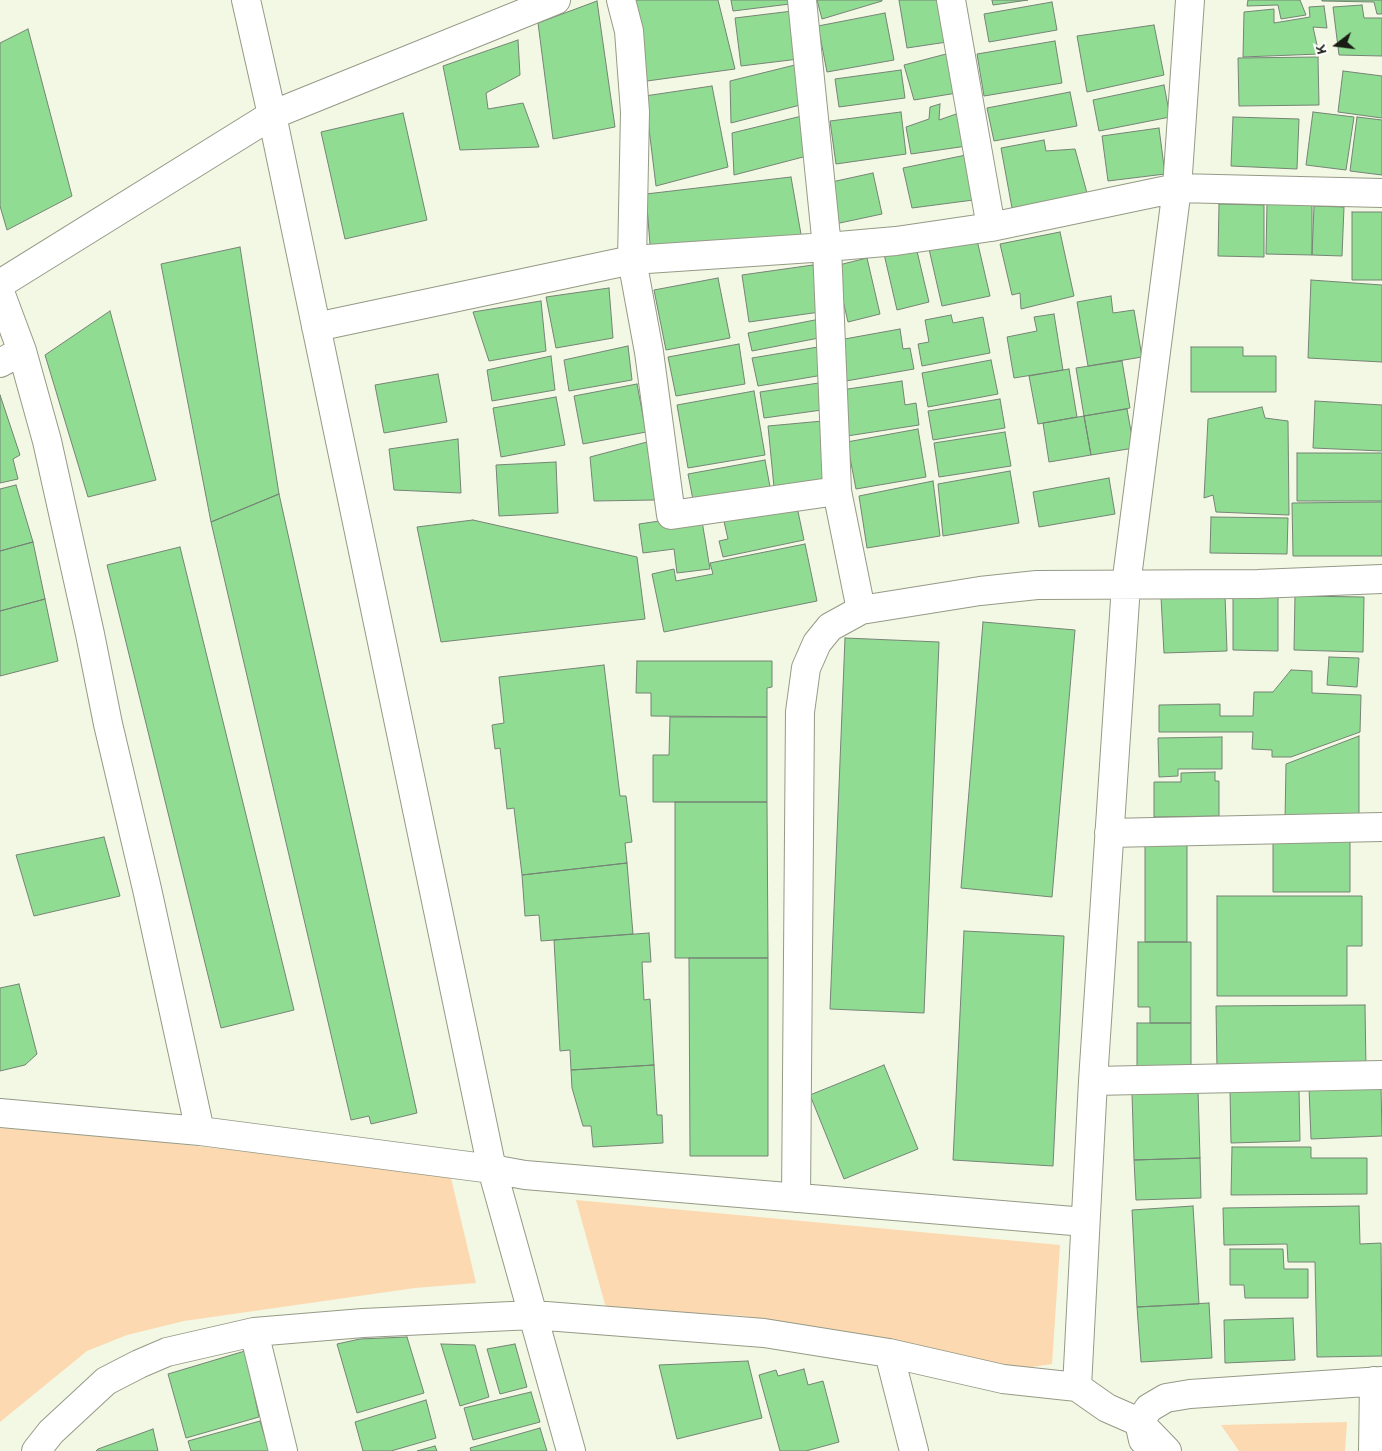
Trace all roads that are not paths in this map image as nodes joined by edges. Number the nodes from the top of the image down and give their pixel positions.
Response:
1 (246, 0) edge
2 (556, 0) edge
3 (621, 0) edge
4 (802, 0) edge
5 (951, 0) edge
6 (1190, 0) edge
7 (272, 115) junction
8 (1177, 188) junction
9 (1382, 193) edge
10 (992, 227) junction
11 (827, 247) junction
12 (632, 260) junction
13 (0, 284) edge
14 (0, 292) edge
15 (316, 327) junction
16 (11, 357) edge
17 (837, 491) junction
18 (1382, 579) edge
19 (1126, 585) junction
20 (861, 610) junction
21 (1382, 827) edge
22 (1109, 833) junction
23 (1382, 1075) edge
24 (1093, 1081) junction
25 (0, 1113) edge
26 (200, 1131) junction
27 (492, 1169) junction
28 (796, 1198) junction
29 (1085, 1222) junction
30 (533, 1315) junction
31 (254, 1332) junction
32 (888, 1353) junction
33 (1378, 1381) edge
34 (1077, 1387) junction
35 (1138, 1422) junction
36 (36, 1451) edge
37 (283, 1451) edge
38 (571, 1451) edge
39 (914, 1451) edge
40 (1146, 1451) edge
41 (1167, 1451) edge
42 (1374, 1451) edge

1 - 7 street
2 - 7 street
3 - 12 street
4 - 11 street
5 - 10 street
6 - 8 street
7 - 13 street
7 - 15 street
8 - 9 street
8 - 10 street
8 - 19 street
10 - 11 street
11 - 12 street
11 - 17 street
12 - 15 street
12 - 17 street
14 - 16 street
15 - 27 street
16 - 26 street
17 - 20 street
18 - 19 street
19 - 20 street
19 - 22 street
20 - 28 street
21 - 22 street
22 - 24 street
23 - 24 street
24 - 29 street
25 - 26 street
26 - 27 street
27 - 28 street
27 - 30 street
28 - 29 street
29 - 34 street
30 - 31 street
30 - 32 street
30 - 38 street
31 - 36 street
31 - 37 street
32 - 34 street
32 - 39 street
33 - 35 street
33 - 42 street
34 - 35 street
35 - 40 street
35 - 41 street

